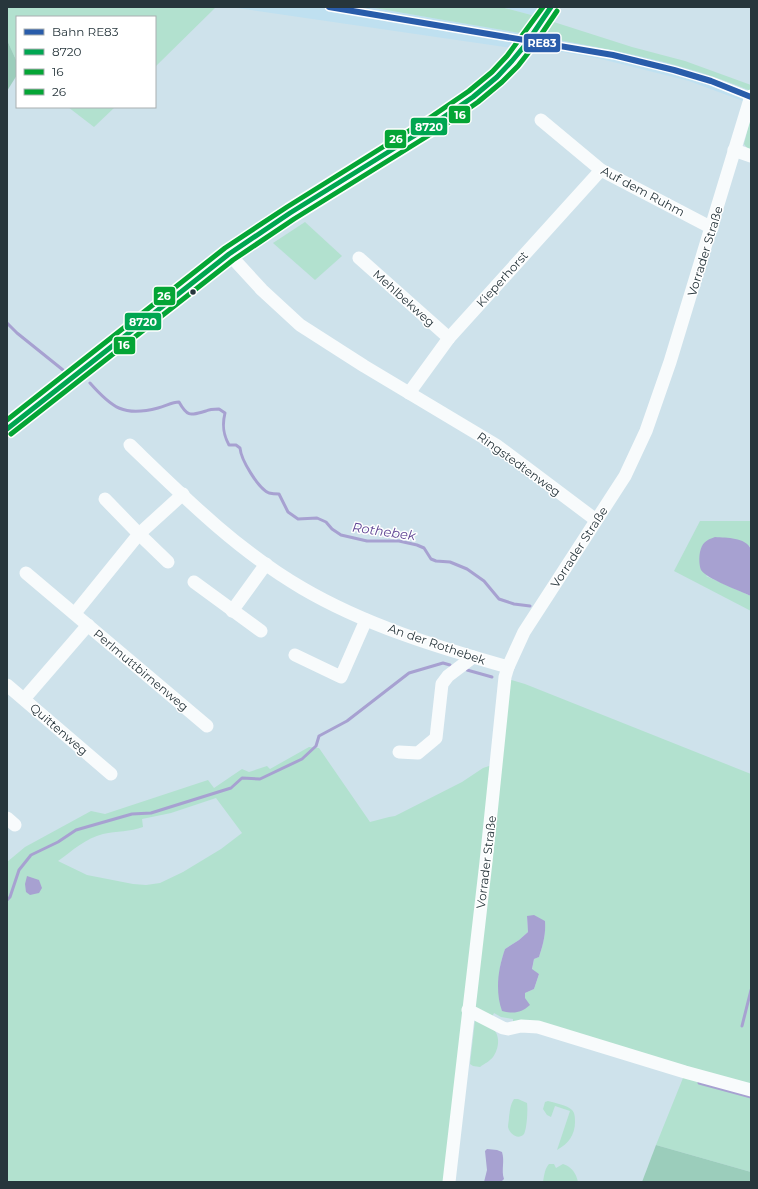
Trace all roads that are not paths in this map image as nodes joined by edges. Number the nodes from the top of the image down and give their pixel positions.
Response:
1 (551, 7) edge
2 (751, 96) edge
3 (540, 120) dead end
4 (734, 150) junction
5 (751, 156) edge
6 (602, 170) junction
7 (712, 228) junction
8 (229, 254) junction
9 (359, 258) dead end
10 (449, 338) junction
11 (410, 393) junction
12 (7, 429) edge
13 (130, 445) dead end
14 (183, 494) junction
15 (105, 498) dead end
16 (596, 520) junction
17 (139, 534) junction
18 (168, 562) dead end
19 (266, 564) junction
20 (26, 573) dead end
21 (194, 582) dead end
22 (232, 611) junction
23 (75, 614) junction
24 (366, 620) junction
25 (88, 625) junction
26 (261, 631) dead end
27 (295, 655) dead end
28 (473, 657) junction
29 (508, 667) junction
30 (9, 691) edge
31 (24, 699) junction
32 (208, 726) dead end
33 (399, 752) dead end
34 (111, 774) dead end
35 (468, 1010) junction
36 (751, 1090) edge
37 (449, 1182) edge

1 - 8 main road
2 - 4 street, Vorrader Straße
3 - 6 street, Auf dem Ruhm
4 - 5 street
4 - 7 street, Vorrader Straße
6 - 7 street, Auf dem Ruhm
6 - 10 street, Kieperhorst
7 - 16 street, Vorrader Straße
8 - 11 street, Ringstedtenweg
8 - 12 main road
9 - 10 street, Mehlbekweg
10 - 11 street, Kieperhorst
11 - 16 street, Ringstedtenweg
13 - 14 street, An der Rothebek
14 - 17 street
14 - 19 street, An der Rothebek
15 - 17 street
16 - 29 street, Vorrader Straße
17 - 18 street
17 - 23 street
19 - 22 street
19 - 24 street, An der Rothebek
20 - 23 street, Perlmuttbirnenweg
21 - 22 street
22 - 26 street
23 - 25 street, Perlmuttbirnenweg
24 - 27 street
24 - 28 street, An der Rothebek
25 - 31 street
25 - 32 street, Perlmuttbirnenweg
28 - 29 street, An der Rothebek
28 - 33 street
29 - 35 street, Vorrader Straße
30 - 31 street, Quittenweg
31 - 34 street, Quittenweg
35 - 36 street
35 - 37 street, Vorrader Straße

